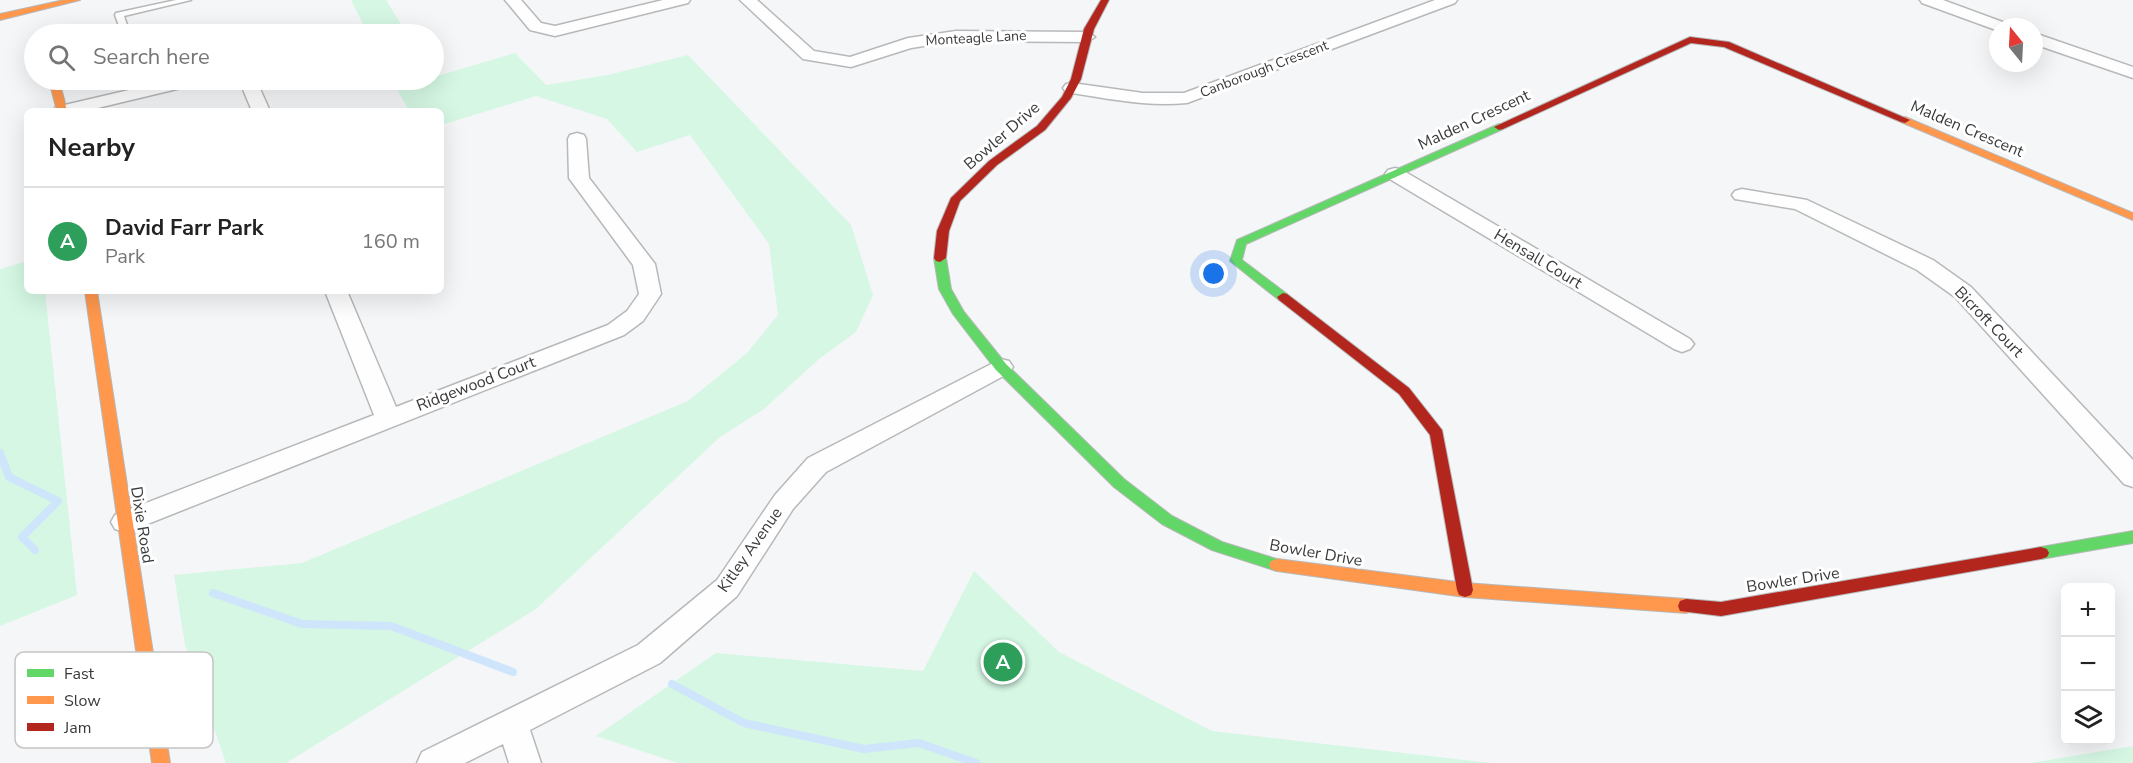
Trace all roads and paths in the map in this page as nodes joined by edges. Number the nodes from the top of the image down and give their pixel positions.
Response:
1 (76, 0) edge
2 (187, 0) edge
3 (513, 0) edge
4 (682, 0) edge
5 (748, 0) edge
6 (1105, 0) edge
7 (1449, 0) edge
8 (1928, 0) edge
9 (23, 12) edge
10 (0, 17) edge
11 (1989, 22) edge
12 (122, 24) edge
13 (1087, 37) junction
14 (2043, 41) edge
15 (2133, 73) edge
16 (1072, 88) junction
17 (57, 90) edge
18 (150, 90) edge
19 (252, 90) edge
20 (61, 108) edge
21 (75, 108) edge
22 (260, 108) edge
23 (577, 139) dead end
24 (1395, 174) junction
25 (1742, 195) dead end
26 (2133, 217) edge
27 (90, 294) edge
28 (337, 294) edge
29 (1682, 344) dead end
30 (1001, 367) junction
31 (388, 418) junction
32 (2133, 477) edge
33 (125, 522) junction
34 (2133, 537) edge
35 (1465, 591) junction
36 (145, 652) edge
37 (512, 723) junction
38 (160, 748) edge
39 (162, 763) edge
40 (433, 763) edge
41 (525, 763) edge

1 - 9 street
2 - 12 lane
3 - 4 street
5 - 13 street, Monteagle Lane
6 - 13 street, Bowler Drive
7 - 16 street, Canborough Crescent
8 - 11 street
9 - 10 street
13 - 16 street, Bowler Drive
14 - 15 street
16 - 30 street, Bowler Drive
17 - 20 street
18 - 21 street
19 - 22 street
23 - 31 street, Ridgewood Court
24 - 26 street, Malden Crescent
24 - 29 street, Hensall Court
24 - 35 street, Malden Crescent
25 - 32 street, Bicroft Court
27 - 33 street, Dixie Road
28 - 31 street
30 - 35 street, Bowler Drive
30 - 37 street, Kitley Avenue
31 - 33 street, Ridgewood Court
33 - 36 street, Dixie Road
34 - 35 street, Bowler Drive
37 - 40 street, Kitley Avenue
37 - 41 street
38 - 39 street, Dixie Road

